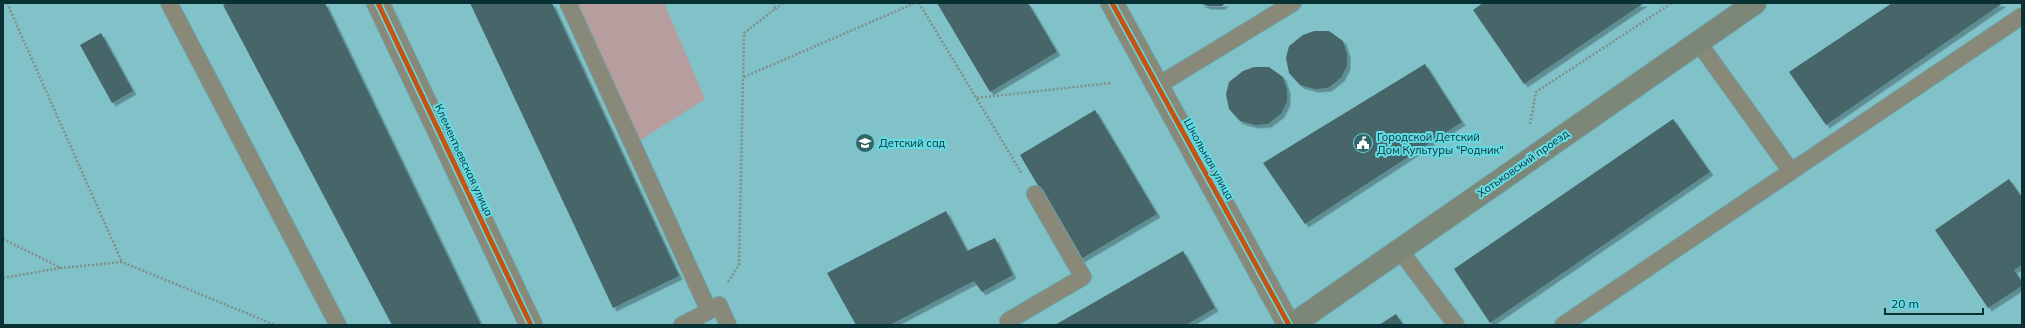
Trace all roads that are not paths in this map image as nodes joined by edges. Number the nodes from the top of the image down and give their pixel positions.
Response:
1 (169, 3) edge
2 (378, 3) edge
3 (568, 3) edge
4 (1112, 3) edge
5 (1293, 3) edge
6 (1755, 3) edge
7 (2022, 16) edge
8 (1698, 42) junction
9 (1157, 86) junction
10 (1791, 171) junction
11 (1035, 194) road end
12 (1399, 249) junction
13 (709, 311) junction
14 (338, 325) edge
15 (531, 325) edge
16 (682, 325) edge
17 (728, 325) edge
18 (1010, 325) edge
19 (1288, 325) edge
20 (1292, 325) edge
21 (1456, 325) edge
22 (1563, 325) edge

1 - 14 lane
2 - 15 street, Клементьевская улица
3 - 13 lane
4 - 9 street, Школьная улица
5 - 9 lane
6 - 8 main road, Хотьковский проезд
7 - 10 lane
8 - 10 lane
8 - 12 main road, Хотьковский проезд
9 - 19 street, Школьная улица
10 - 22 lane
11 - 18 lane
12 - 20 main road, Хотьковский проезд
12 - 21 lane
13 - 16 lane
13 - 17 lane

